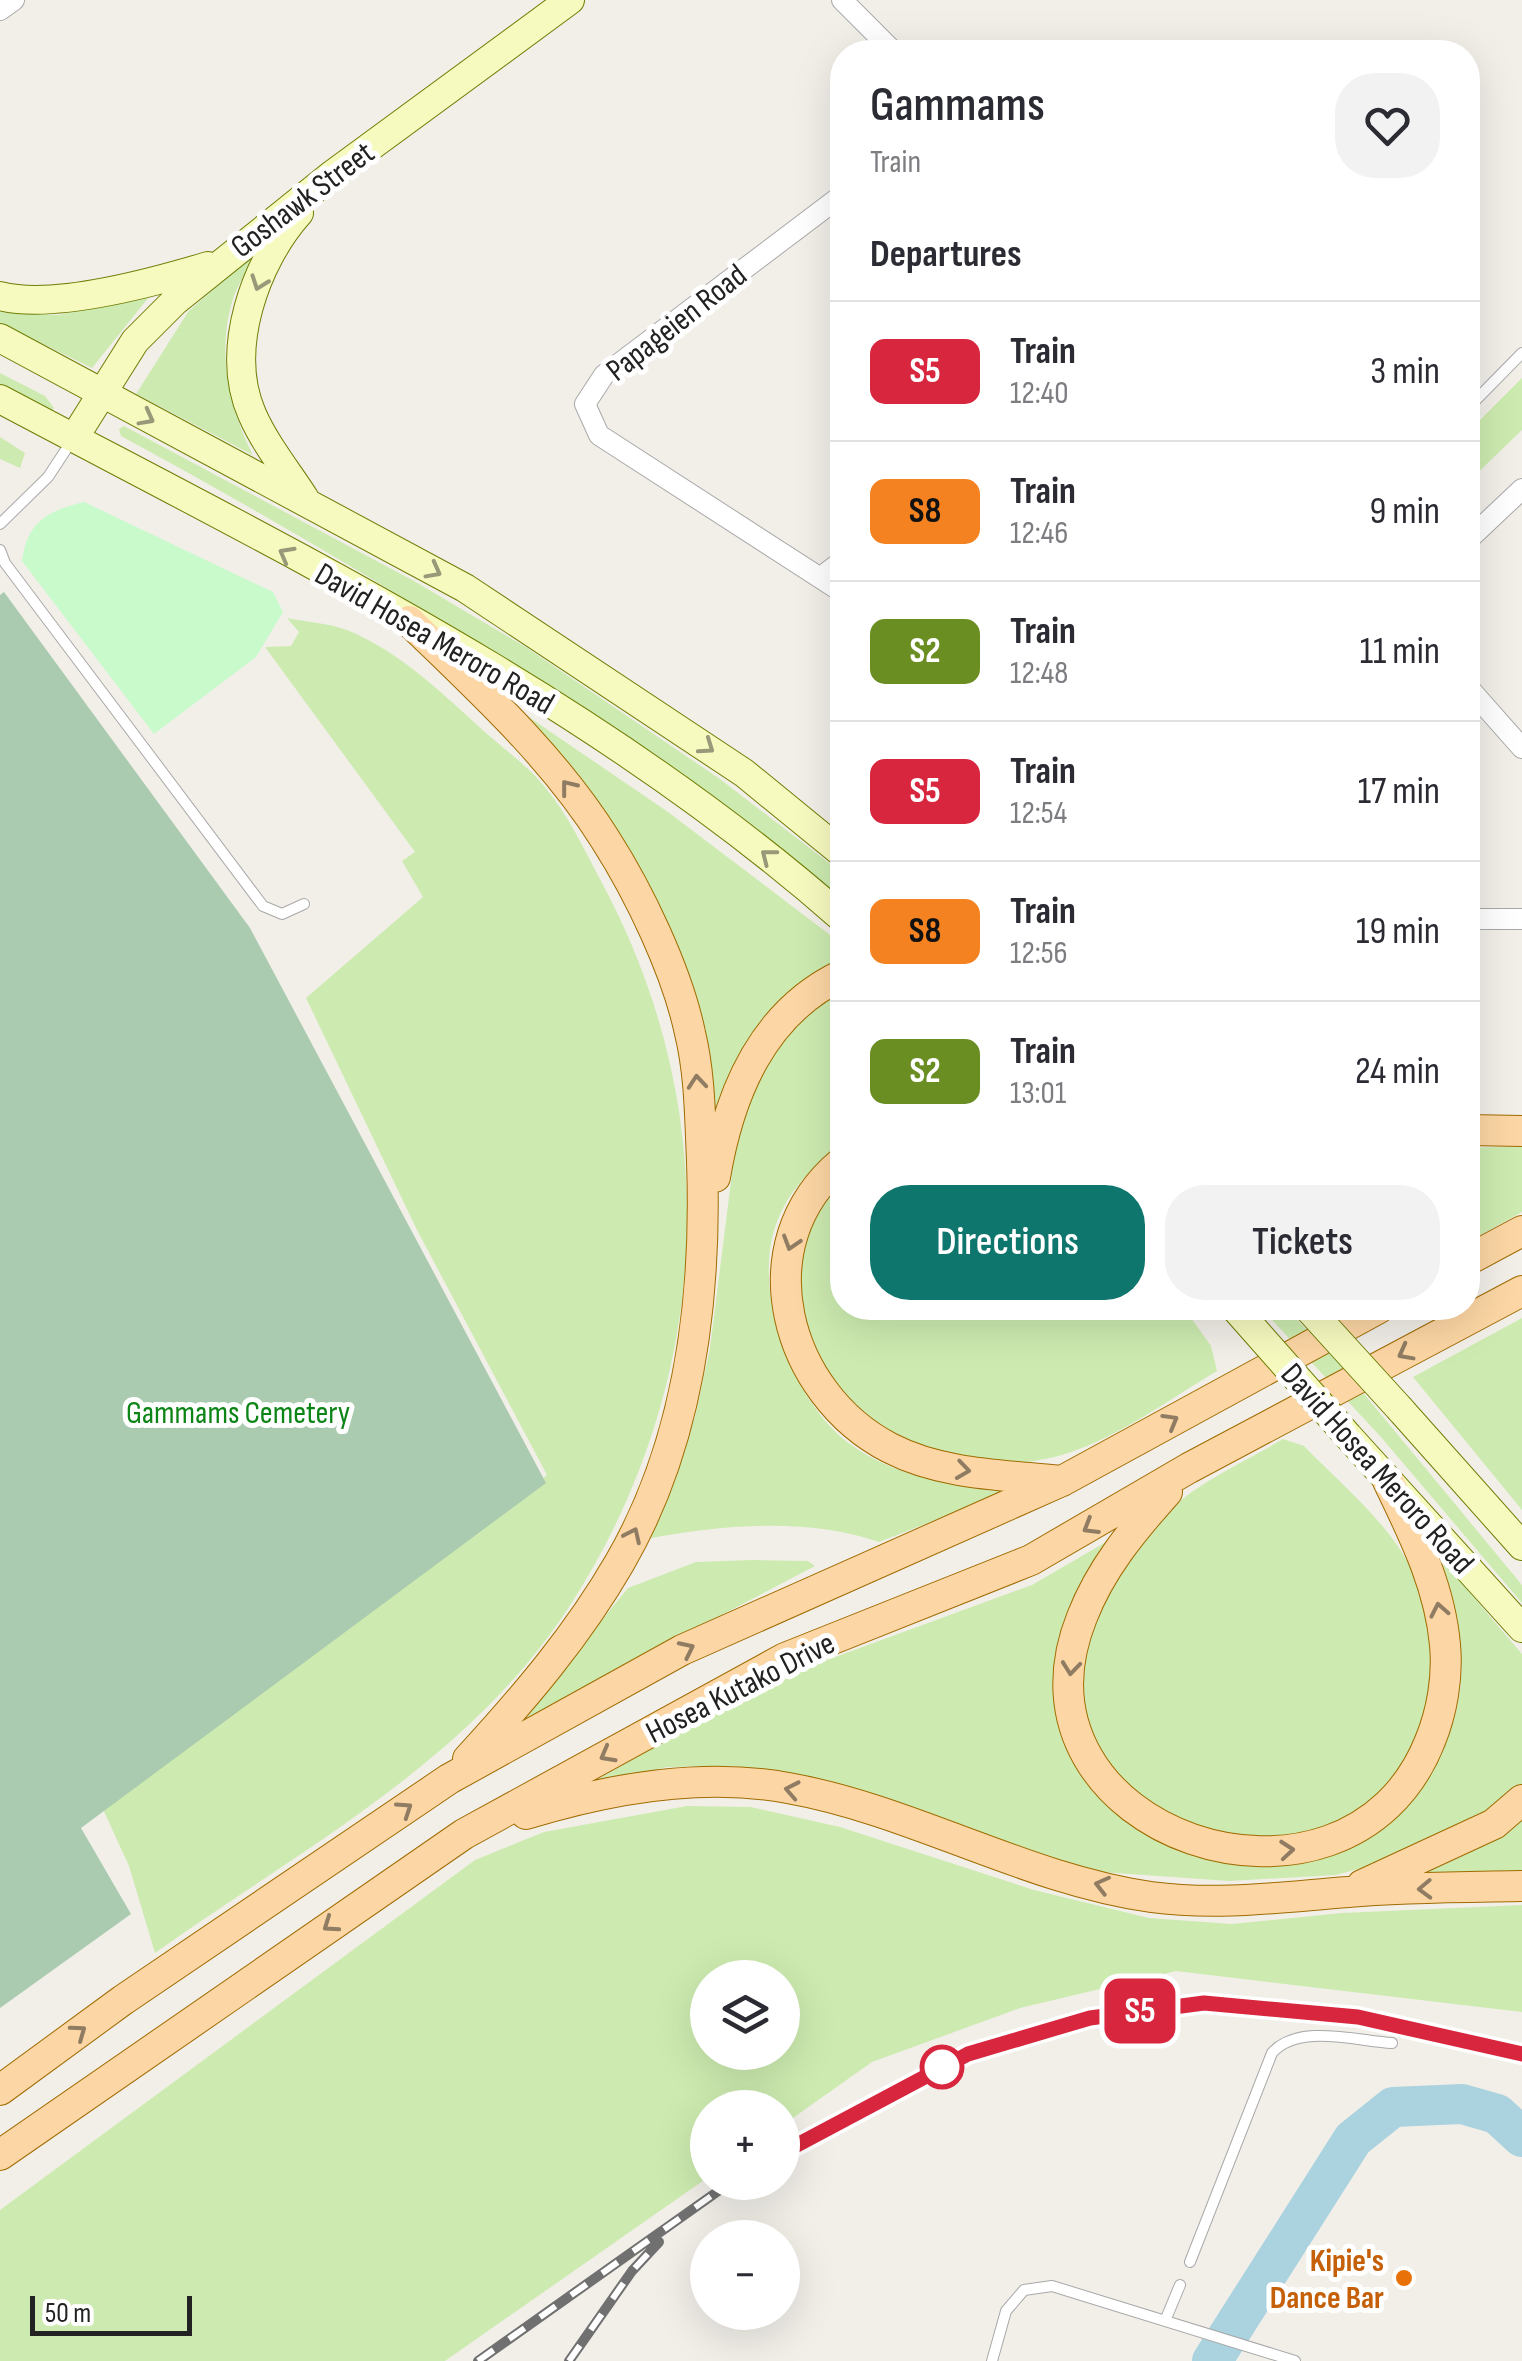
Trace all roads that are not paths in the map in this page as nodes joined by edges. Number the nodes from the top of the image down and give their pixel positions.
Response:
1 (14, 0) edge
2 (570, 0) edge
3 (842, 0) edge
4 (0, 10) edge
5 (882, 40) edge
6 (332, 174) junction
7 (830, 204) edge
8 (219, 262) junction
9 (0, 296) edge
10 (0, 338) edge
11 (1522, 353) edge
12 (101, 394) junction
13 (1480, 396) edge
14 (0, 399) edge
15 (74, 438) junction
16 (1522, 489) edge
17 (310, 505) junction
18 (0, 524) edge
19 (1480, 529) edge
20 (0, 550) edge
21 (830, 571) edge
22 (821, 578) junction
23 (830, 584) edge
24 (409, 621) junction
25 (1480, 701) edge
26 (1522, 748) edge
27 (830, 843) edge
28 (304, 904) dead end
29 (830, 908) edge
30 (1480, 919) edge
31 (1522, 919) edge
32 (830, 982) edge
33 (1480, 1130) edge
34 (1522, 1131) edge
35 (830, 1173) edge
36 (1522, 1231) edge
37 (705, 1239) junction
38 (1480, 1254) edge
39 (1522, 1291) edge
40 (1480, 1313) edge
41 (1246, 1320) edge
42 (1319, 1320) edge
43 (1357, 1320) edge
44 (1467, 1320) edge
45 (1189, 1468) junction
46 (1062, 1481) junction
47 (1388, 1481) junction
48 (1522, 1546) edge
49 (1522, 1628) edge
50 (448, 1779) junction
51 (1522, 1800) edge
52 (464, 1834) junction
53 (1522, 1886) edge
54 (1350, 1891) junction
55 (1392, 2043) dead end
56 (0, 2090) edge
57 (0, 2155) edge
58 (1190, 2262) dead end
59 (1180, 2285) dead end
60 (1165, 2321) junction
61 (992, 2361) edge
62 (1295, 2361) edge

1 - 4 street
2 - 6 main road, Goshawk Street
3 - 5 street
6 - 8 main road, Goshawk Street
6 -> 17 main road
7 - 22 street, Papageien Road
8 - 9 main road
8 - 12 main road, Goshawk Street
10 - 12 main road, David Hosea Meroro Road
11 - 13 lane
12 - 15 main road, Goshawk Street
12 -> 17 main road, David Hosea Meroro Road
14 - 15 main road, David Hosea Meroro Road
15 - 18 lane
24 -> 15 main road, David Hosea Meroro Road
16 - 19 street
17 -> 27 main road, David Hosea Meroro Road
20 - 28 lane
21 - 22 street
22 - 23 street, Papageien Road
29 -> 24 main road, David Hosea Meroro Road
37 -> 24 main road
25 - 26 street
30 - 31 street
32 - 37 main road
33 - 34 main road
35 -> 46 main road
36 - 38 main road
50 -> 37 main road
39 -> 40 main road, Hosea Kutako Drive
41 - 47 main road, David Hosea Meroro Road, bridge
42 - 48 main road, David Hosea Meroro Road, bridge
46 -> 43 main road, Hosea Kutako Drive
44 -> 45 main road, Hosea Kutako Drive
45 -> 47 main road
45 -> 52 main road, Hosea Kutako Drive
50 -> 46 main road, Hosea Kutako Drive
47 - 49 main road, David Hosea Meroro Road
56 -> 50 main road, Hosea Kutako Drive
51 - 54 main road
54 -> 52 main road
52 -> 57 main road, Hosea Kutako Drive
53 -> 54 main road
55 - 58 lane
59 - 60 lane
60 - 61 lane
60 - 62 lane

